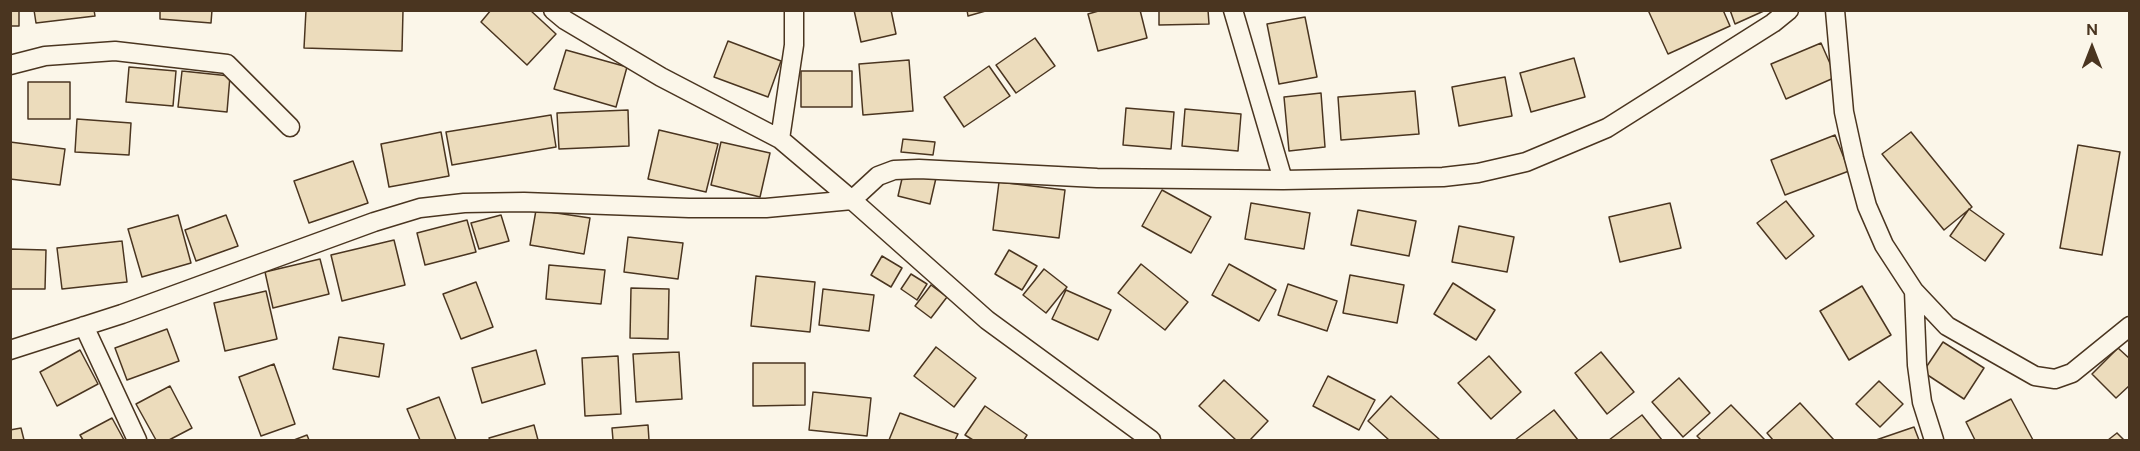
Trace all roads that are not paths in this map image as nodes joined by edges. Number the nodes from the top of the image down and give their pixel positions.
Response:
1 (553, 10) edge
2 (794, 10) edge
3 (1233, 10) edge
4 (1788, 10) edge
5 (1835, 10) edge
6 (10, 65) edge
7 (290, 127) dead end
8 (780, 139) junction
9 (1283, 180) junction
10 (852, 200) junction
11 (1914, 291) junction
12 (84, 326) junction
13 (2130, 326) edge
14 (10, 350) edge
15 (137, 441) edge
16 (1151, 441) edge
17 (1934, 441) edge

1 - 8 street
2 - 8 street
3 - 9 street
4 - 9 street
5 - 11 street
6 - 7 street
8 - 10 street
9 - 10 street
10 - 12 street
10 - 16 street
11 - 13 street
11 - 17 street
12 - 14 street
12 - 15 street

